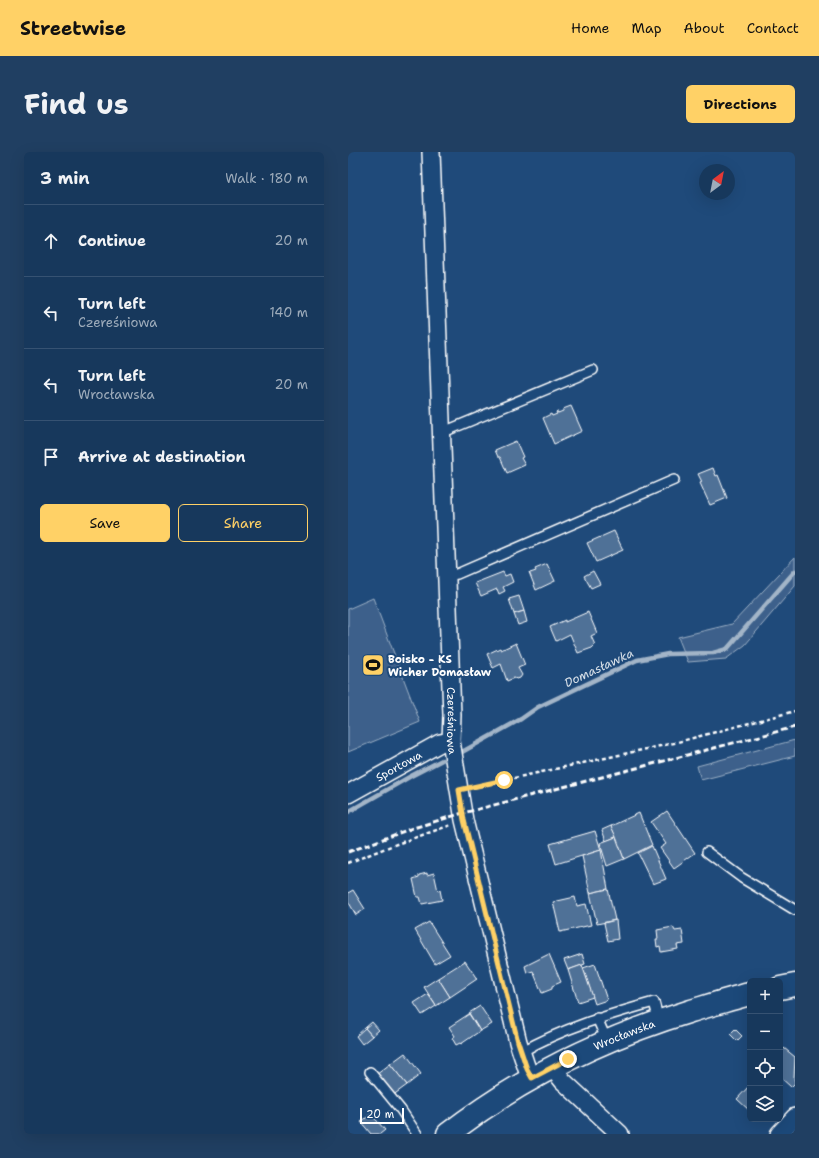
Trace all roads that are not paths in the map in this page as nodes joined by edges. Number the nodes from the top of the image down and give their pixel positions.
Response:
1 (431, 152) edge
2 (593, 370) dead end
3 (441, 433) junction
4 (674, 480) dead end
5 (446, 576) junction
6 (451, 741) junction
7 (348, 794) edge
8 (707, 852) dead end
9 (795, 910) edge
10 (795, 985) edge
11 (783, 987) edge
12 (747, 995) edge
13 (597, 1018) junction
14 (660, 1021) junction
15 (607, 1041) junction
16 (521, 1052) junction
17 (552, 1067) junction
18 (370, 1072) dead end
19 (532, 1078) junction
20 (795, 1117) edge
21 (417, 1134) edge
22 (448, 1134) edge
23 (620, 1134) edge
24 (779, 1134) edge

1 - 3 street, Czereśniowa
2 - 3 lane
3 - 5 street, Czereśniowa
4 - 5 lane
5 - 6 street, Czereśniowa
6 - 7 street, Sportowa
6 - 16 street, Czereśniowa
8 - 9 lane
10 - 11 main road
12 - 14 main road, Wrocławska
13 - 14 lane
13 - 15 lane
13 - 16 lane
14 - 15 main road, Wrocławska
15 - 17 main road, Wrocławska
16 - 19 street, Czereśniowa
17 - 19 main road, Wrocławska
17 - 23 street
18 - 21 lane
19 - 22 main road, Wrocławska
20 - 24 street

